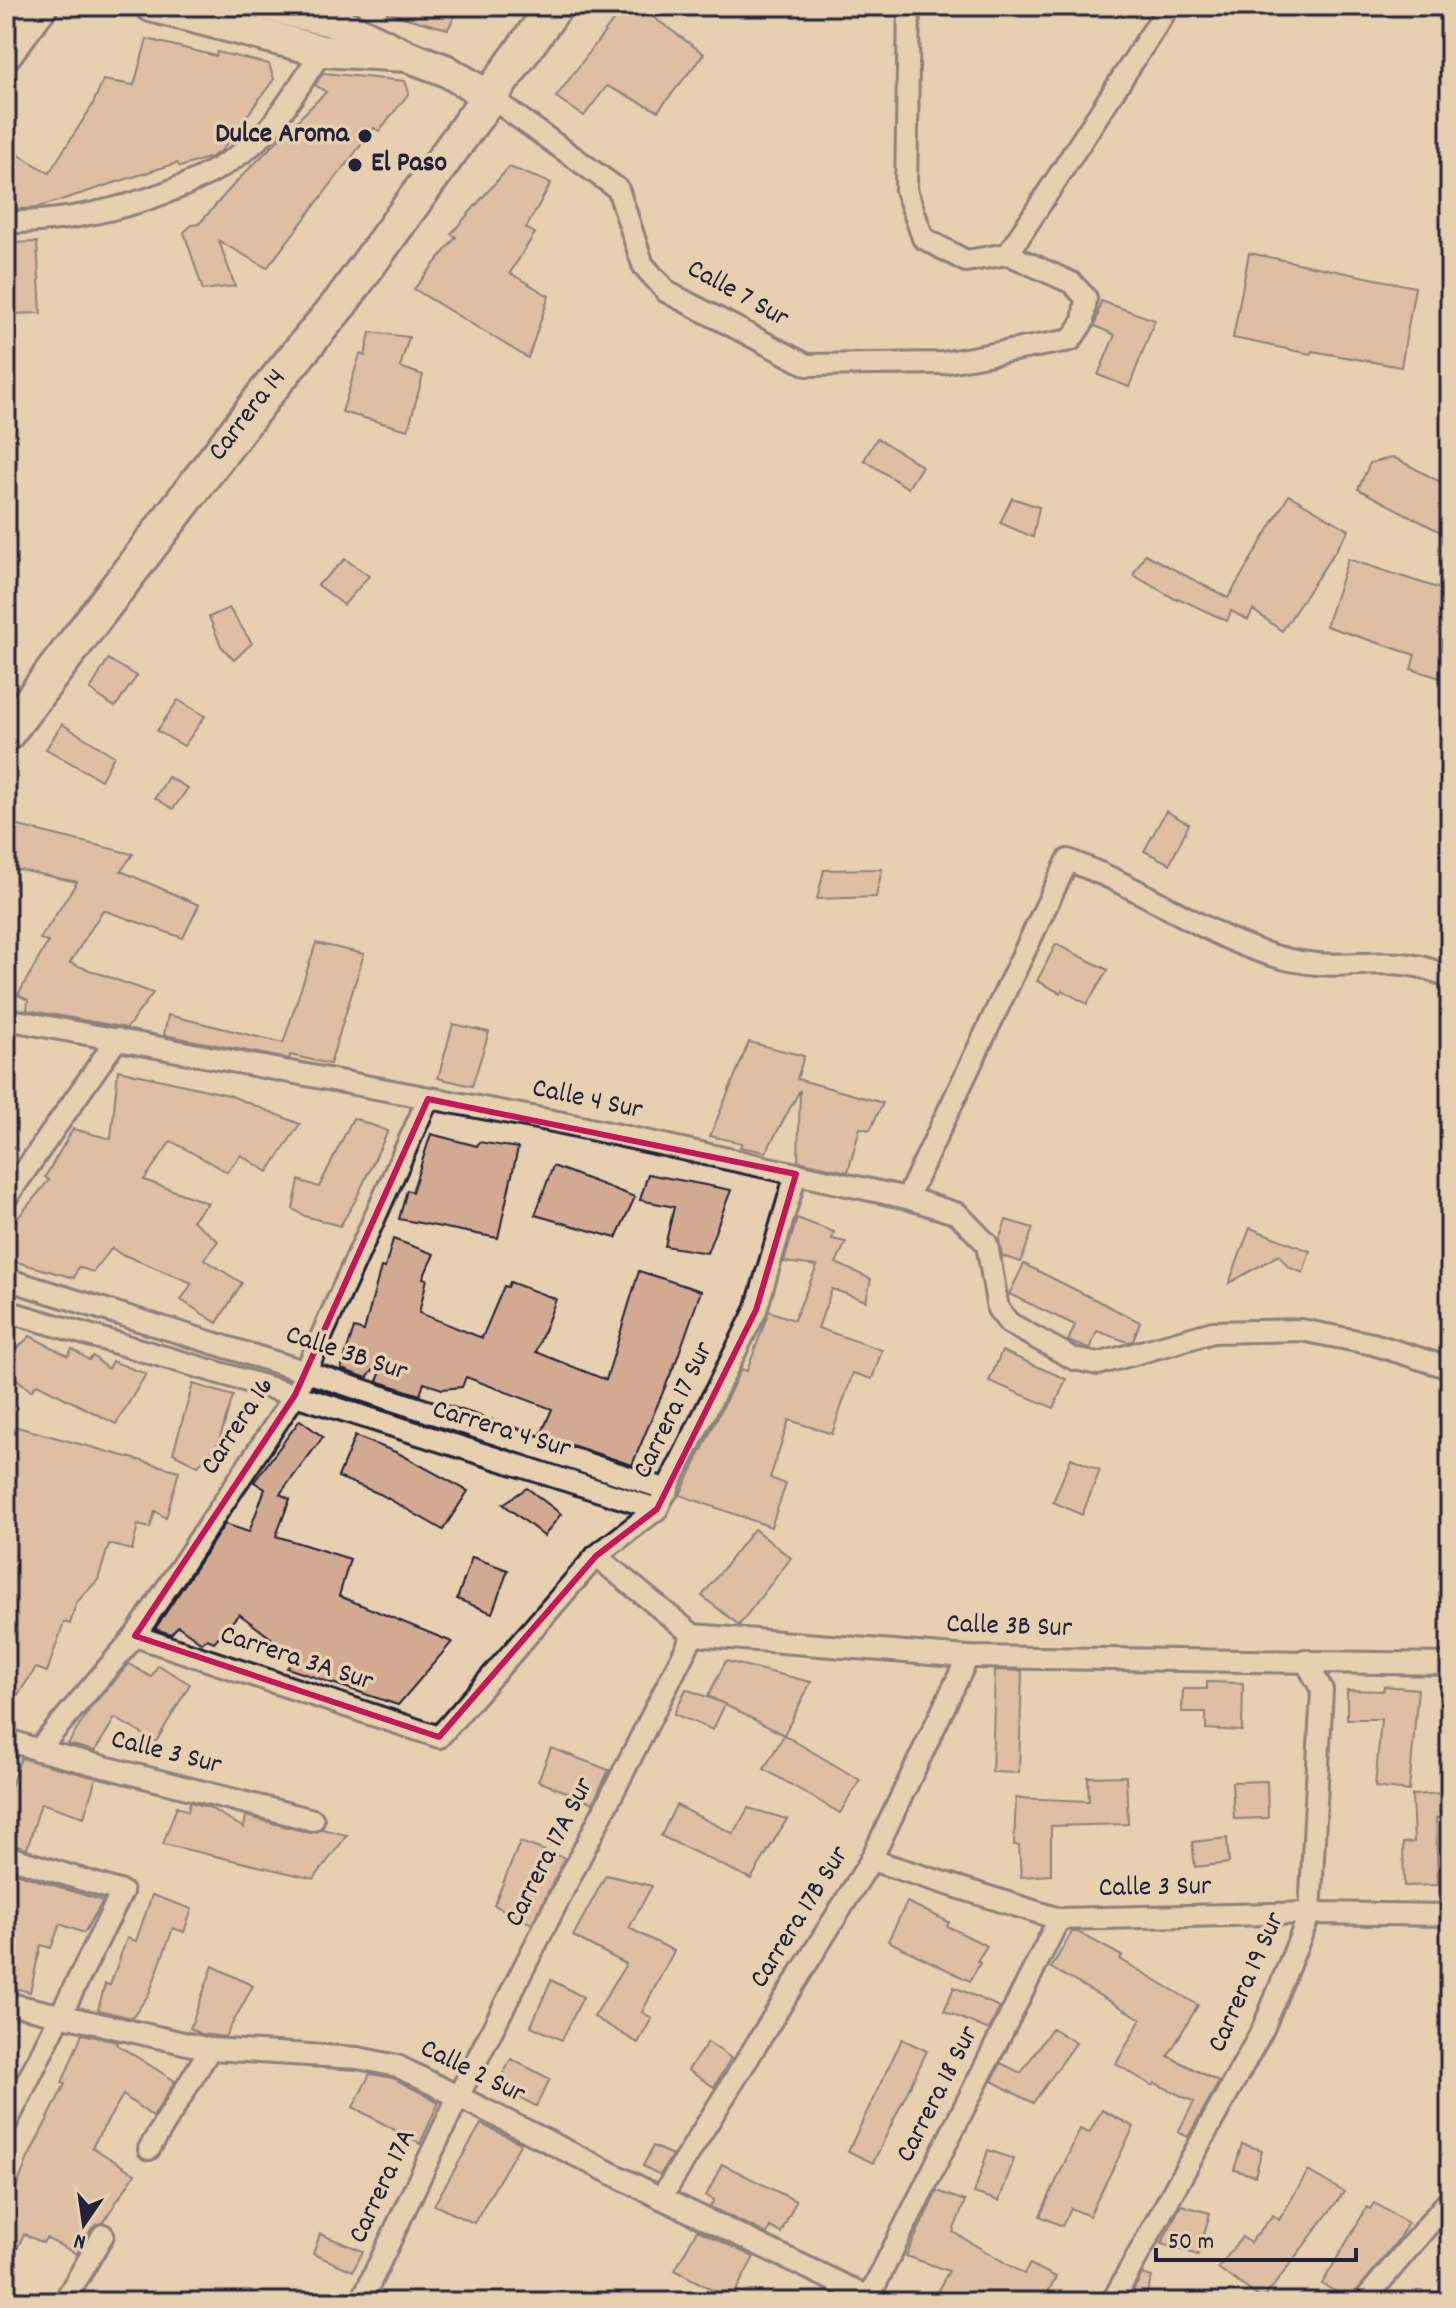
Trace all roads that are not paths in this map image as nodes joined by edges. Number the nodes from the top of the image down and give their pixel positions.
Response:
1 (42, 6) edge
2 (151, 6) edge
3 (267, 6) edge
4 (555, 6) edge
5 (909, 6) edge
6 (1169, 6) edge
7 (322, 51) junction
8 (6, 54) edge
9 (407, 56) junction
10 (490, 97) junction
11 (6, 222) edge
12 (1008, 254) junction
13 (6, 734) edge
14 (1450, 979) edge
15 (6, 1019) edge
16 (117, 1039) junction
17 (428, 1099) junction
18 (796, 1174) junction
19 (6, 1198) edge
20 (907, 1198) junction
21 (6, 1279) edge
22 (6, 1311) edge
23 (1450, 1368) edge
24 (307, 1372) junction
25 (295, 1395) junction
26 (668, 1490) junction
27 (657, 1509) junction
28 (596, 1556) junction
29 (693, 1635) junction
30 (135, 1636) junction
31 (968, 1657) junction
32 (1305, 1660) junction
33 (1450, 1664) edge
34 (439, 1737) joint
35 (6, 1739) edge
36 (38, 1750) junction
37 (313, 1820) dead end
38 (6, 1856) edge
39 (871, 1860) junction
40 (1310, 1913) junction
41 (1450, 1915) edge
42 (1059, 1919) junction
43 (6, 2003) edge
44 (61, 2017) junction
45 (210, 2049) junction
46 (458, 2097) junction
47 (6, 2124) edge
48 (149, 2149) dead end
49 (661, 2198) junction
50 (1450, 2199) edge
51 (103, 2235) dead end
52 (874, 2300) edge
53 (64, 2302) edge
54 (361, 2302) edge
55 (1112, 2302) edge
56 (1363, 2302) edge

1 - 8 main road
2 - 7 main road
3 - 9 main road
4 - 10 main road, Carrera 14
5 - 12 street
6 - 12 street
7 - 9 main road
7 - 11 street
9 - 10 main road
10 - 12 street, Calle 7 Sur
10 - 13 main road, Carrera 14
14 - 20 street
15 - 16 street, Calle 4 Sur
16 - 17 street, Calle 4 Sur
16 - 19 street
17 - 18 street, Calle 4 Sur
17 - 24 street, Carrera 16
18 - 20 street, Calle 4 Sur
18 - 26 street, Carrera 17 Sur
20 - 23 street, Calle 4 Sur
21 - 24 street, Calle 3B Sur
22 - 25 street, Carrera 4 Sur
24 - 25 street, Carrera 16
24 - 26 street, Calle 3B Sur
25 - 27 street, Carrera 4 Sur
25 - 30 street, Carrera 16
26 - 27 street, Carrera 17 Sur
27 - 28 street, Carrera 17 Sur
28 - 29 street
28 - 34 street, Carrera 17 Sur
29 - 31 street, Calle 3B Sur
29 - 46 street, Carrera 17A Sur
30 - 34 street, Carrera 3A Sur
30 - 36 street, Carrera 16
31 - 32 street, Calle 3B Sur
31 - 39 street, Carrera 17B Sur
32 - 33 street, Calle 3B Sur
32 - 40 street, Carrera 19 Sur
35 - 36 street, Calle 3 Sur
36 - 37 street, Calle 3 Sur
38 - 44 street
39 - 42 street, Calle 3 Sur
39 - 49 street, Carrera 17B Sur
40 - 41 street, Calle 3 Sur
40 - 42 street, Calle 3 Sur
40 - 55 street, Carrera 19 Sur
42 - 52 street, Carrera 18 Sur
43 - 44 street, Calle 2 Sur
44 - 45 street, Calle 2 Sur
44 - 47 street
45 - 46 street, Calle 2 Sur
45 - 48 street
46 - 49 street, Calle 2 Sur
46 - 54 street, Carrera 17A
49 - 52 street, Calle 2 Sur
50 - 56 street
51 - 53 street

